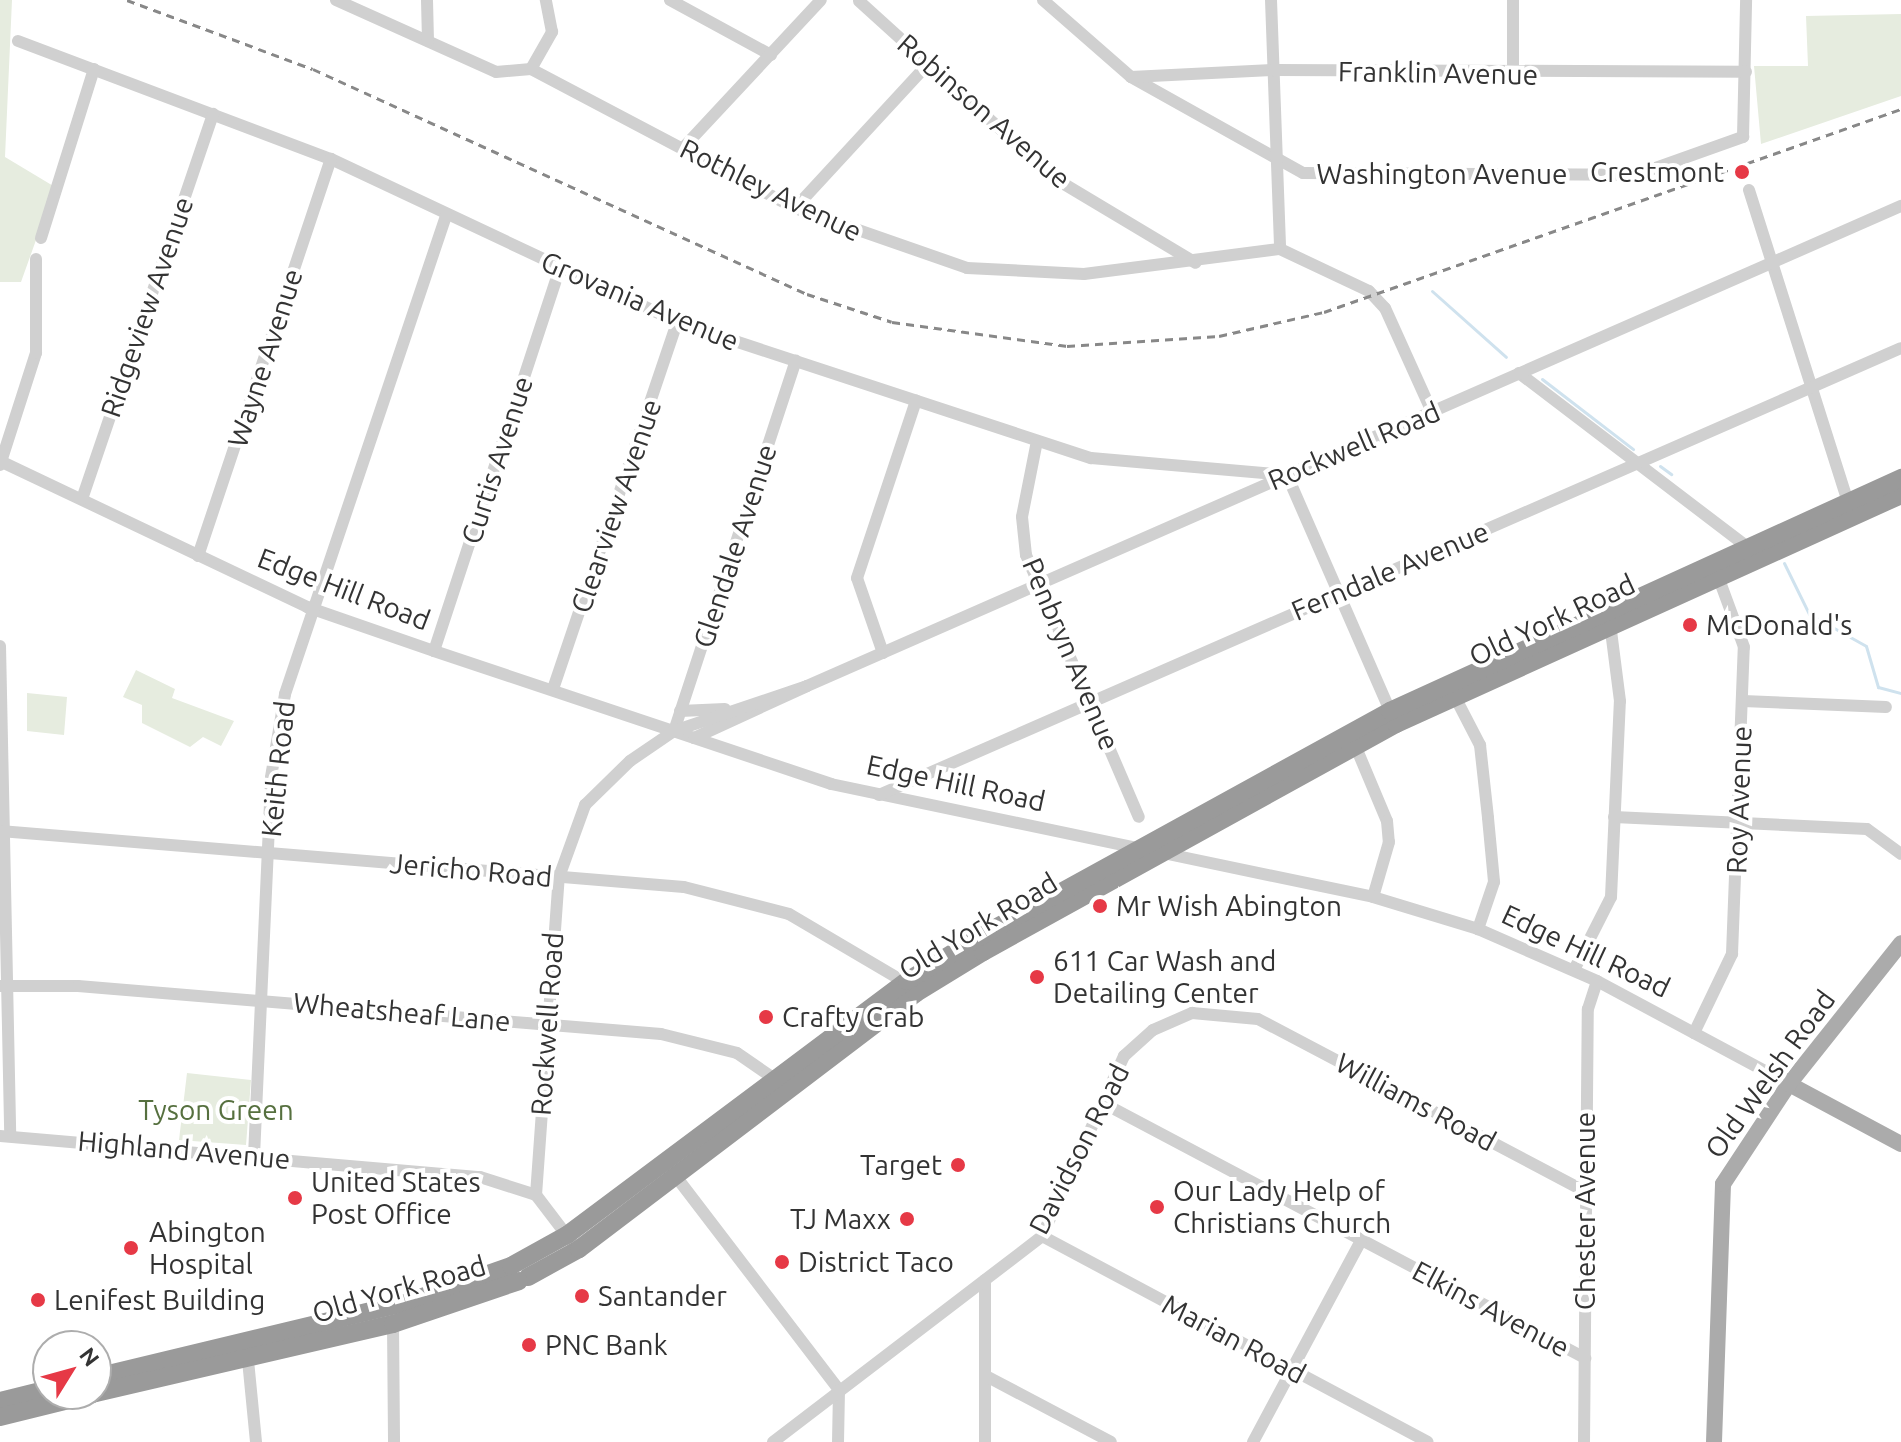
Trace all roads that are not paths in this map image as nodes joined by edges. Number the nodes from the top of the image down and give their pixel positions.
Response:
1 (336, 0) edge
2 (427, 0) edge
3 (546, 0) edge
4 (670, 0) edge
5 (821, 0) edge
6 (859, 0) edge
7 (1043, 0) edge
8 (1271, 0) edge
9 (1513, 0) edge
10 (1746, 0) edge
11 (18, 41) dead end
12 (428, 41) junction
13 (771, 55) junction
14 (928, 64) junction
15 (94, 69) junction
16 (531, 69) junction
17 (1274, 70) junction
18 (1746, 72) junction
19 (1513, 76) junction
20 (1131, 77) junction
21 (213, 114) junction
22 (683, 148) junction
23 (1276, 157) junction
24 (331, 159) junction
25 (1749, 190) dead end
26 (1901, 206) edge
27 (795, 208) junction
28 (446, 216) junction
29 (41, 238) dead end
30 (1280, 249) junction
31 (36, 259) dead end
32 (1775, 262) junction
33 (1196, 263) junction
34 (560, 268) junction
35 (677, 322) junction
36 (1901, 348) edge
37 (796, 361) junction
38 (1519, 373) junction
39 (1811, 387) junction
40 (916, 401) junction
41 (1432, 412) junction
42 (1037, 441) junction
43 (1, 463) edge
44 (1634, 464) junction
45 (1287, 475) junction
46 (1901, 478) edge
47 (1901, 495) edge
48 (82, 499) junction
49 (1850, 509) junction
50 (1749, 548) junction
51 (198, 556) junction
52 (1715, 570) junction
53 (1039, 584) junction
54 (1337, 592) junction
55 (315, 611) junction
56 (1610, 614) junction
57 (0, 646) edge
58 (434, 651) junction
59 (883, 653) junction
60 (0, 677) edge
61 (807, 686) junction
62 (553, 689) junction
63 (1452, 690) junction
64 (1743, 701) junction
65 (1090, 703) junction
66 (1886, 707) dead end
67 (740, 708) junction
68 (680, 711) junction
69 (1393, 718) junction
70 (674, 731) junction
71 (694, 738) junction
72 (1355, 745) junction
73 (879, 795) junction
74 (1139, 817) dead end
75 (1614, 817) junction
76 (1738, 823) junction
77 (2, 831) edge
78 (269, 853) junction
79 (1901, 854) edge
80 (559, 877) junction
81 (1373, 897) junction
82 (1478, 929) junction
83 (1901, 943) edge
84 (1574, 970) junction
85 (1597, 981) junction
86 (4, 986) edge
87 (912, 987) junction
88 (261, 1001) junction
89 (1247, 1015) joint
90 (547, 1024) junction
91 (1694, 1033) junction
92 (1789, 1084) junction
93 (781, 1085) junction
94 (1101, 1102) junction
95 (5, 1136) edge
96 (1901, 1144) edge
97 (254, 1156) junction
98 (671, 1170) junction
99 (1584, 1191) junction
100 (536, 1195) junction
101 (1042, 1236) junction
102 (1361, 1241) junction
103 (573, 1242) junction
104 (985, 1280) junction
105 (393, 1324) junction
106 (247, 1350) junction
107 (1585, 1358) junction
108 (1291, 1370) junction
109 (112, 1374) edge
110 (986, 1376) junction
111 (112, 1389) edge
112 (839, 1390) junction
113 (32, 1393) edge
114 (0, 1401) edge
115 (32, 1409) edge
116 (0, 1417) edge
117 (256, 1442) edge
118 (394, 1442) edge
119 (773, 1442) edge
120 (838, 1442) edge
121 (985, 1442) edge
122 (1111, 1442) edge
123 (1253, 1442) edge
124 (1427, 1442) edge
125 (1584, 1442) edge
126 (1714, 1442) edge

1 - 12 street, Rothley Avenue
2 - 12 street
3 - 16 street
4 - 13 street
5 - 13 street
6 - 14 street, Robinson Avenue
7 - 20 street, Washington Avenue
8 - 17 street
9 - 19 street
10 - 18 street
11 - 15 street, Grovania Avenue
12 - 16 street, Rothley Avenue
13 - 22 street
14 - 27 street
14 - 33 street, Robinson Avenue
15 - 21 street, Grovania Avenue
15 - 29 street
16 - 22 street, Rothley Avenue
17 - 19 street, Franklin Avenue
17 - 20 street, Franklin Avenue
17 - 23 street
18 - 19 street, Franklin Avenue
18 - 23 street, Washington Avenue
20 - 23 street, Washington Avenue
21 - 24 street, Grovania Avenue
21 - 48 street, Ridgeview Avenue
22 - 27 street, Rothley Avenue
23 - 30 street
24 - 28 street, Grovania Avenue
24 - 51 street, Wayne Avenue
25 - 32 street
26 - 32 street, Rockwell Road
27 - 33 street, Rothley Avenue
28 - 34 street, Grovania Avenue
28 - 55 street, Keith Road
30 - 33 street, Rothley Avenue
30 - 41 street
31 - 43 street
32 - 38 street, Rockwell Road
32 - 39 street
34 - 35 street, Grovania Avenue
34 - 58 street, Curtis Avenue
35 - 37 street, Grovania Avenue
35 - 62 street, Clearview Avenue
36 - 39 street, Ferndale Avenue
37 - 40 street, Grovania Avenue
37 - 68 street, Glendale Avenue
38 - 41 street, Rockwell Road
38 - 44 street
39 - 44 street, Ferndale Avenue
39 - 49 street
40 - 42 street, Grovania Avenue
40 - 59 street
41 - 45 street, Rockwell Road
42 - 45 street, Grovania Avenue
42 - 53 street, Penbryn Avenue
43 - 48 street, Edge Hill Road
44 - 50 street
44 - 54 street, Ferndale Avenue
45 - 53 street, Rockwell Road
45 - 54 street
46 - 49 highway, Old York Road
47 - 49 highway, Old York Road
48 - 51 street, Edge Hill Road
49 - 50 highway, Old York Road
49 - 52 highway, Old York Road
50 - 52 highway, Old York Road
51 - 55 street, Edge Hill Road
52 - 56 highway, Old York Road
52 - 64 street, Roy Avenue
53 - 59 street, Rockwell Road
53 - 65 street, Penbryn Avenue
54 - 65 street, Ferndale Avenue
54 - 69 street
55 - 58 street, Edge Hill Road
55 - 78 street, Keith Road
56 - 63 highway, Old York Road
56 - 75 street
57 - 60 street
58 - 62 street, Edge Hill Road
59 - 61 street, Rockwell Road
60 - 77 street
61 - 67 street, Rockwell Road
61 - 71 street, Rockwell Road
62 - 70 street, Edge Hill Road
63 - 69 highway, Old York Road
63 - 82 street
64 - 66 street
64 - 76 street, Roy Avenue
65 - 73 street, Ferndale Avenue
65 - 74 street, Penbryn Avenue
67 - 68 street, Rockwell Road
67 - 70 street, Rockwell Road
68 - 70 street, Glendale Avenue
69 - 72 highway, Old York Road
69 - 87 highway, Old York Road
70 - 71 street, Edge Hill Road
70 - 80 street, Rockwell Road
71 - 73 street, Edge Hill Road
72 - 81 street
72 - 87 highway, Old York Road
73 - 81 street, Edge Hill Road
75 - 76 street
75 - 84 street
76 - 79 street
76 - 91 street, Roy Avenue
77 - 78 street, Jericho Road
77 - 86 street
78 - 80 street, Jericho Road
78 - 88 street, Keith Road
80 - 87 street, Jericho Road
80 - 90 street, Rockwell Road
81 - 82 street, Edge Hill Road
82 - 84 street, Edge Hill Road
83 - 92 main road, Old Welsh Road
84 - 85 street, Edge Hill Road
85 - 91 street, Edge Hill Road
85 - 99 street, Chester Avenue
86 - 88 street, Wheatsheaf Lane
86 - 95 street
87 - 93 highway, Old York Road
88 - 90 street, Wheatsheaf Lane
88 - 97 street, Keith Road
89 - 94 street, Davidson Road
89 - 99 street, Williams Road
90 - 93 street, Wheatsheaf Lane
90 - 100 street, Rockwell Road
91 - 92 street, Edge Hill Road
92 - 96 main road, Edge Hill Road
92 - 126 main road, Old Welsh Road
93 - 98 highway, Old York Road
94 - 101 street, Davidson Road
94 - 102 street, Elkins Avenue
95 - 97 street, Highland Avenue
97 - 100 street, Highland Avenue
98 - 103 highway, Old York Road
98 - 112 street
99 - 107 street, Chester Avenue
100 - 103 street
101 - 104 street, Davidson Road
101 - 108 street, Marian Road
102 - 107 street, Elkins Avenue
102 - 108 street
103 - 105 highway, Old York Road
103 - 106 highway, Old York Road
104 - 110 street
104 - 112 street, Davidson Road
105 - 106 highway, Old York Road
105 - 118 street
106 - 109 highway, Old York Road
106 - 111 highway, Old York Road
106 - 117 street
107 - 125 street, Chester Avenue
108 - 123 street
108 - 124 street, Marian Road
110 - 121 street
110 - 122 street
112 - 119 street, Davidson Road
112 - 120 street
113 - 114 highway
115 - 116 highway, Old York Road

